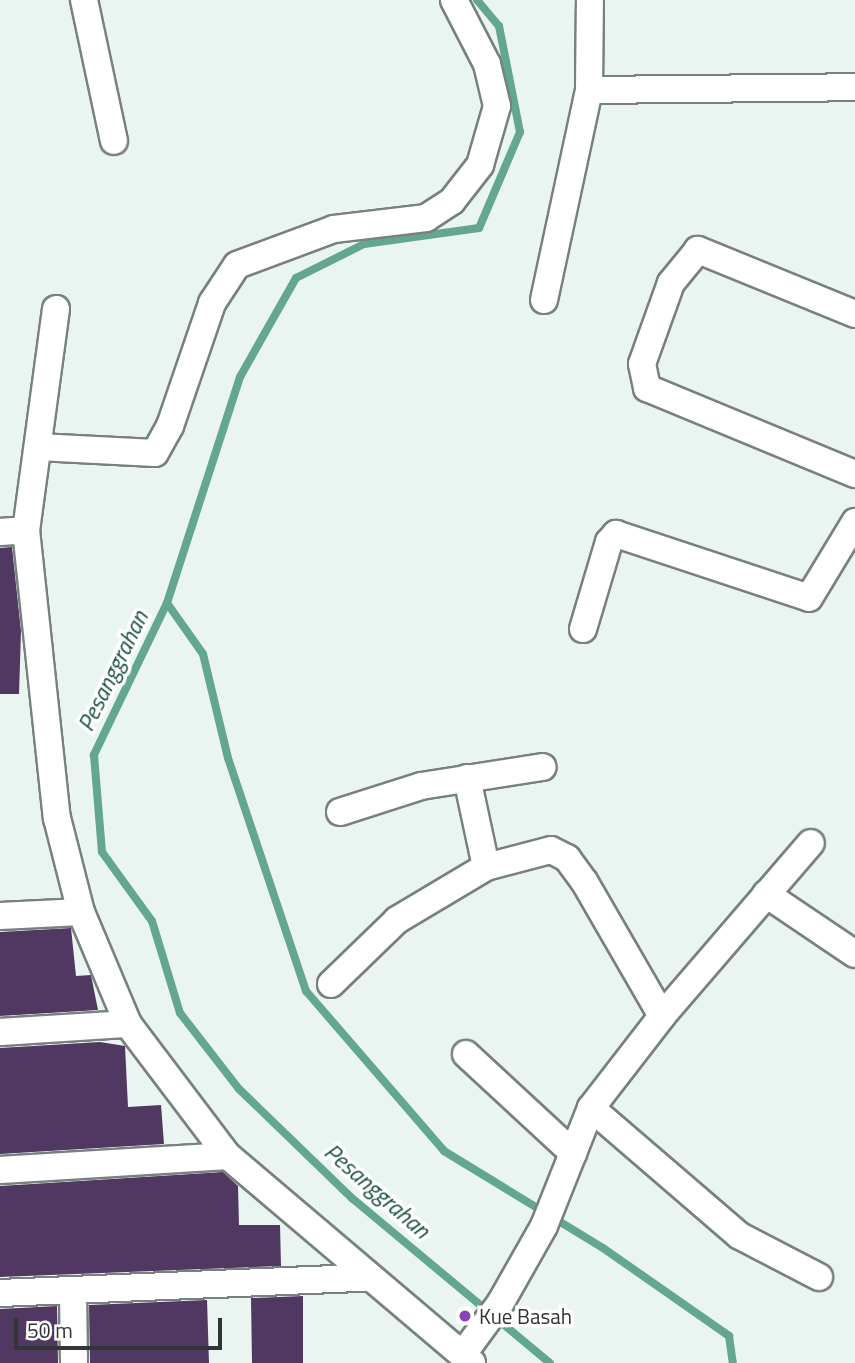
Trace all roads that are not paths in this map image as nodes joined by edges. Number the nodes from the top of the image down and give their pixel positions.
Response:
1 (84, 0) edge
2 (454, 0) edge
3 (590, 0) edge
4 (855, 87) edge
5 (589, 90) junction
6 (114, 141) dead end
7 (544, 300) dead end
8 (56, 309) dead end
9 (855, 314) edge
10 (38, 447) junction
11 (855, 474) edge
12 (855, 522) edge
13 (13, 531) edge
14 (583, 629) dead end
15 (543, 767) dead end
16 (467, 778) junction
17 (340, 812) dead end
18 (811, 843) dead end
19 (486, 867) junction
20 (766, 894) junction
21 (81, 912) junction
22 (0, 916) edge
23 (855, 954) edge
24 (331, 984) dead end
25 (662, 1016) junction
26 (128, 1024) junction
27 (0, 1032) edge
28 (466, 1054) dead end
29 (591, 1108) junction
30 (573, 1153) junction
31 (228, 1156) junction
32 (0, 1170) edge
33 (819, 1277) dead end
34 (365, 1278) junction
35 (73, 1292) junction
36 (0, 1293) edge
37 (468, 1359) edge
38 (74, 1363) edge

1 - 6 street
2 - 10 street
3 - 5 street
4 - 5 street
5 - 7 street
8 - 10 street
9 - 11 street
10 - 13 street
12 - 14 street
13 - 21 street
15 - 16 street
16 - 17 street
16 - 19 street
18 - 20 street
19 - 24 street
19 - 25 street
20 - 23 street
20 - 25 street
21 - 22 street
21 - 26 street
25 - 29 street
26 - 27 street
26 - 31 street
28 - 30 street
29 - 30 street
29 - 33 street
30 - 37 street
31 - 32 street
31 - 34 street
34 - 35 street
34 - 37 street
35 - 36 street
35 - 38 street

